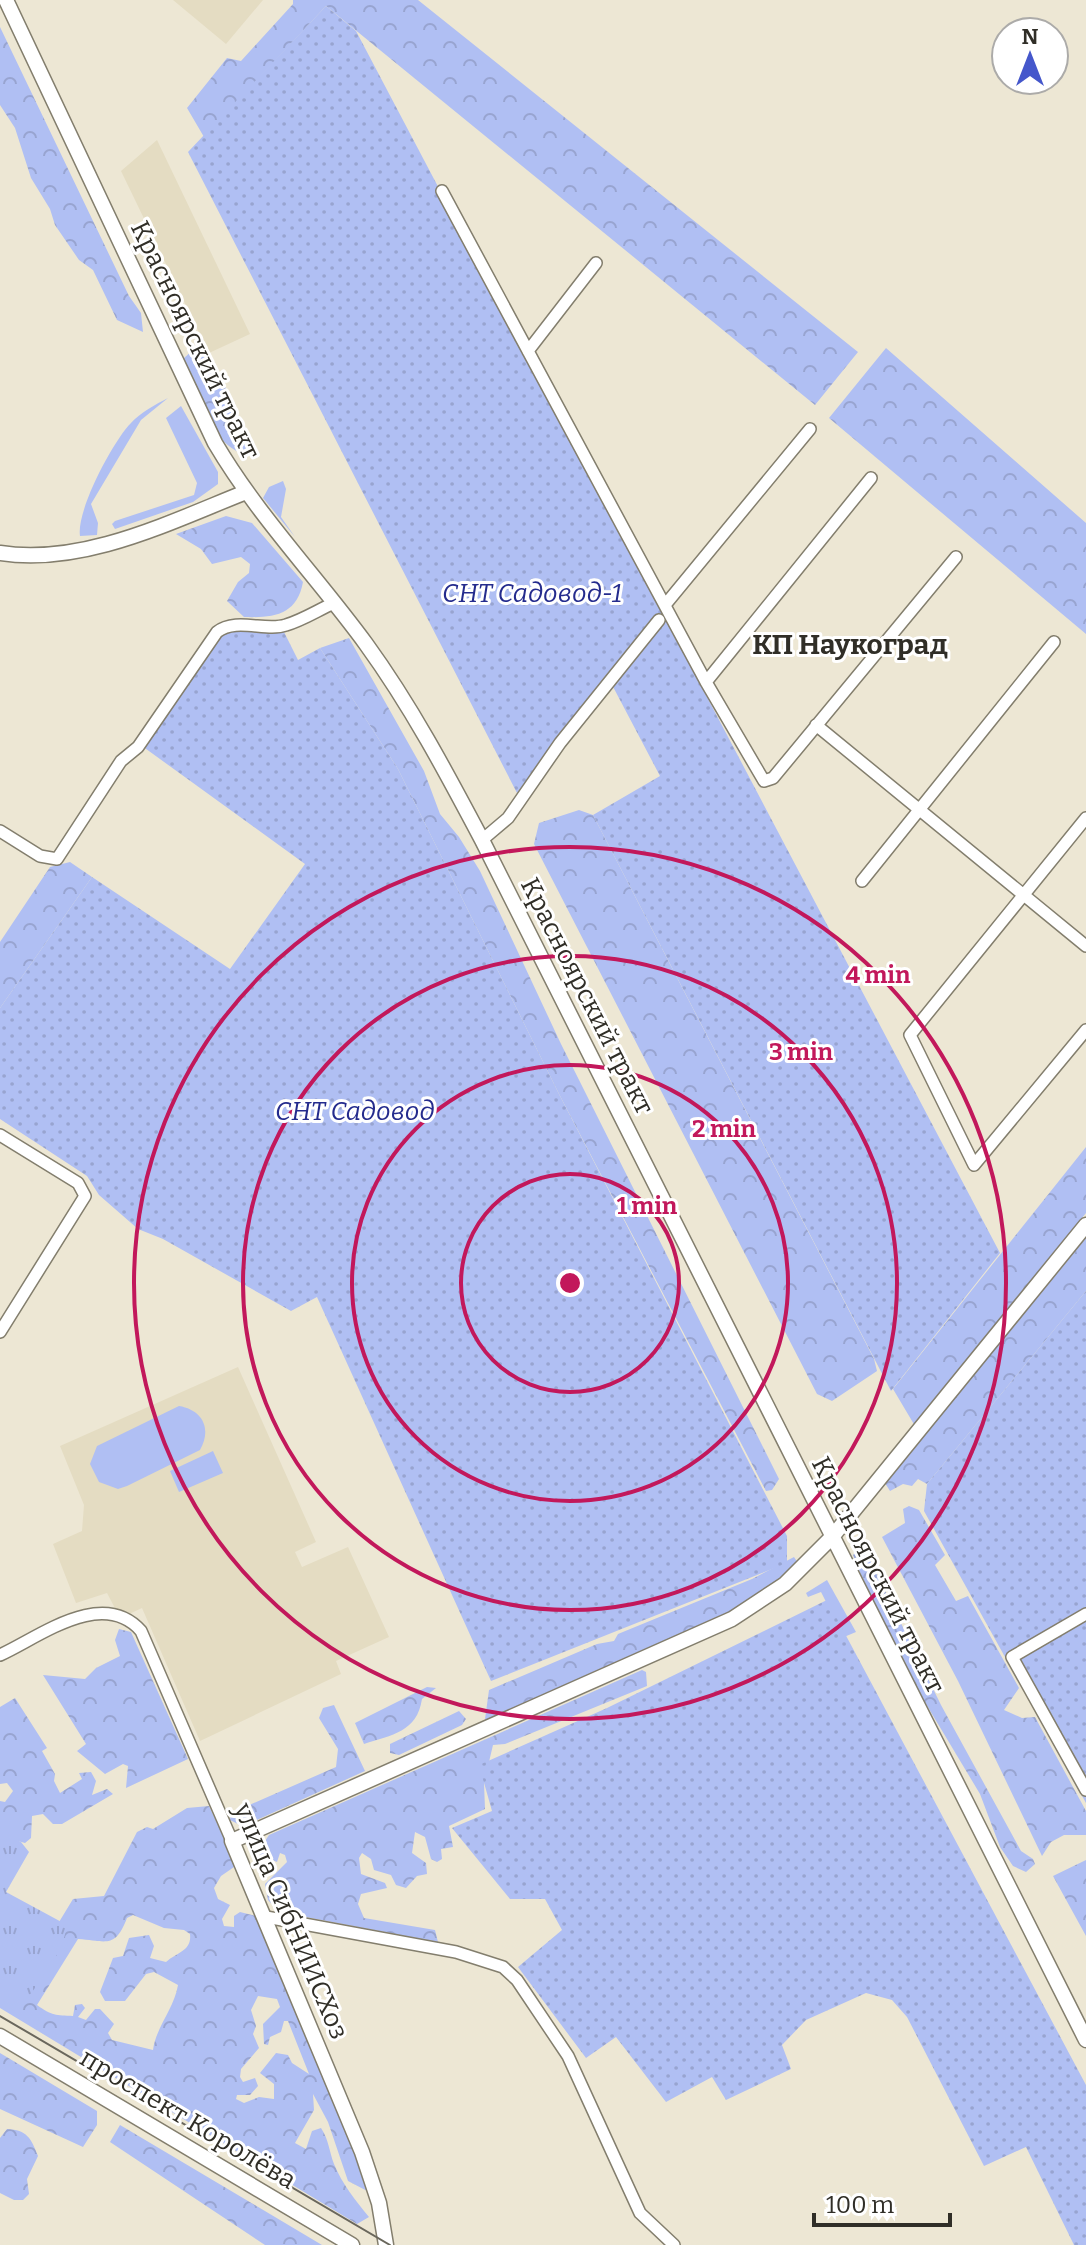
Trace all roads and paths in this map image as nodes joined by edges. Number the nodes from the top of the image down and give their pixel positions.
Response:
1 (6, 0) edge
2 (442, 191) dead end
3 (596, 263) dead end
4 (528, 351) junction
5 (810, 429) dead end
6 (871, 478) dead end
7 (246, 492) junction
8 (0, 553) edge
9 (956, 557) dead end
10 (334, 603) junction
11 (665, 605) junction
12 (659, 620) dead end
13 (1054, 642) dead end
14 (706, 682) junction
15 (816, 725) junction
16 (921, 809) junction
17 (1086, 818) edge
18 (0, 831) edge
19 (482, 840) junction
20 (862, 881) dead end
21 (1024, 896) junction
22 (1086, 946) edge
23 (1086, 1030) edge
24 (0, 1135) edge
25 (1086, 1225) edge
26 (0, 1332) edge
27 (832, 1537) junction
28 (1086, 1614) edge
29 (0, 1655) edge
30 (1086, 1790) edge
31 (232, 1841) junction
32 (266, 1917) junction
33 (0, 2036) edge
34 (1086, 2040) edge
35 (317, 2223) junction
36 (334, 2245) edge
37 (352, 2245) edge
38 (386, 2245) edge
39 (674, 2245) edge

1 - 7 main road, Красноярский тракт
2 - 4 street
3 - 4 street
4 - 11 street
5 - 11 street
6 - 14 street
7 - 8 main road
7 - 10 main road, Красноярский тракт
9 - 15 street
10 - 18 street
10 - 19 main road, Красноярский тракт
11 - 14 street
12 - 19 street
13 - 16 street
14 - 15 street
15 - 16 street
16 - 20 street
16 - 21 street
17 - 21 street
19 - 27 main road, Красноярский тракт
21 - 22 street
21 - 23 street
24 - 26 street
25 - 27 main road
27 - 31 main road
27 - 34 main road, Красноярский тракт
28 - 30 street
29 - 31 street, улица СибНИИСХоз
31 - 32 main road, улица СибНИИСХоз
32 - 38 main road, улица СибНИИСХоз
32 - 39 street
33 - 35 main road, проспект Королёва
35 - 36 main road
35 - 37 main road, проспект Королёва

